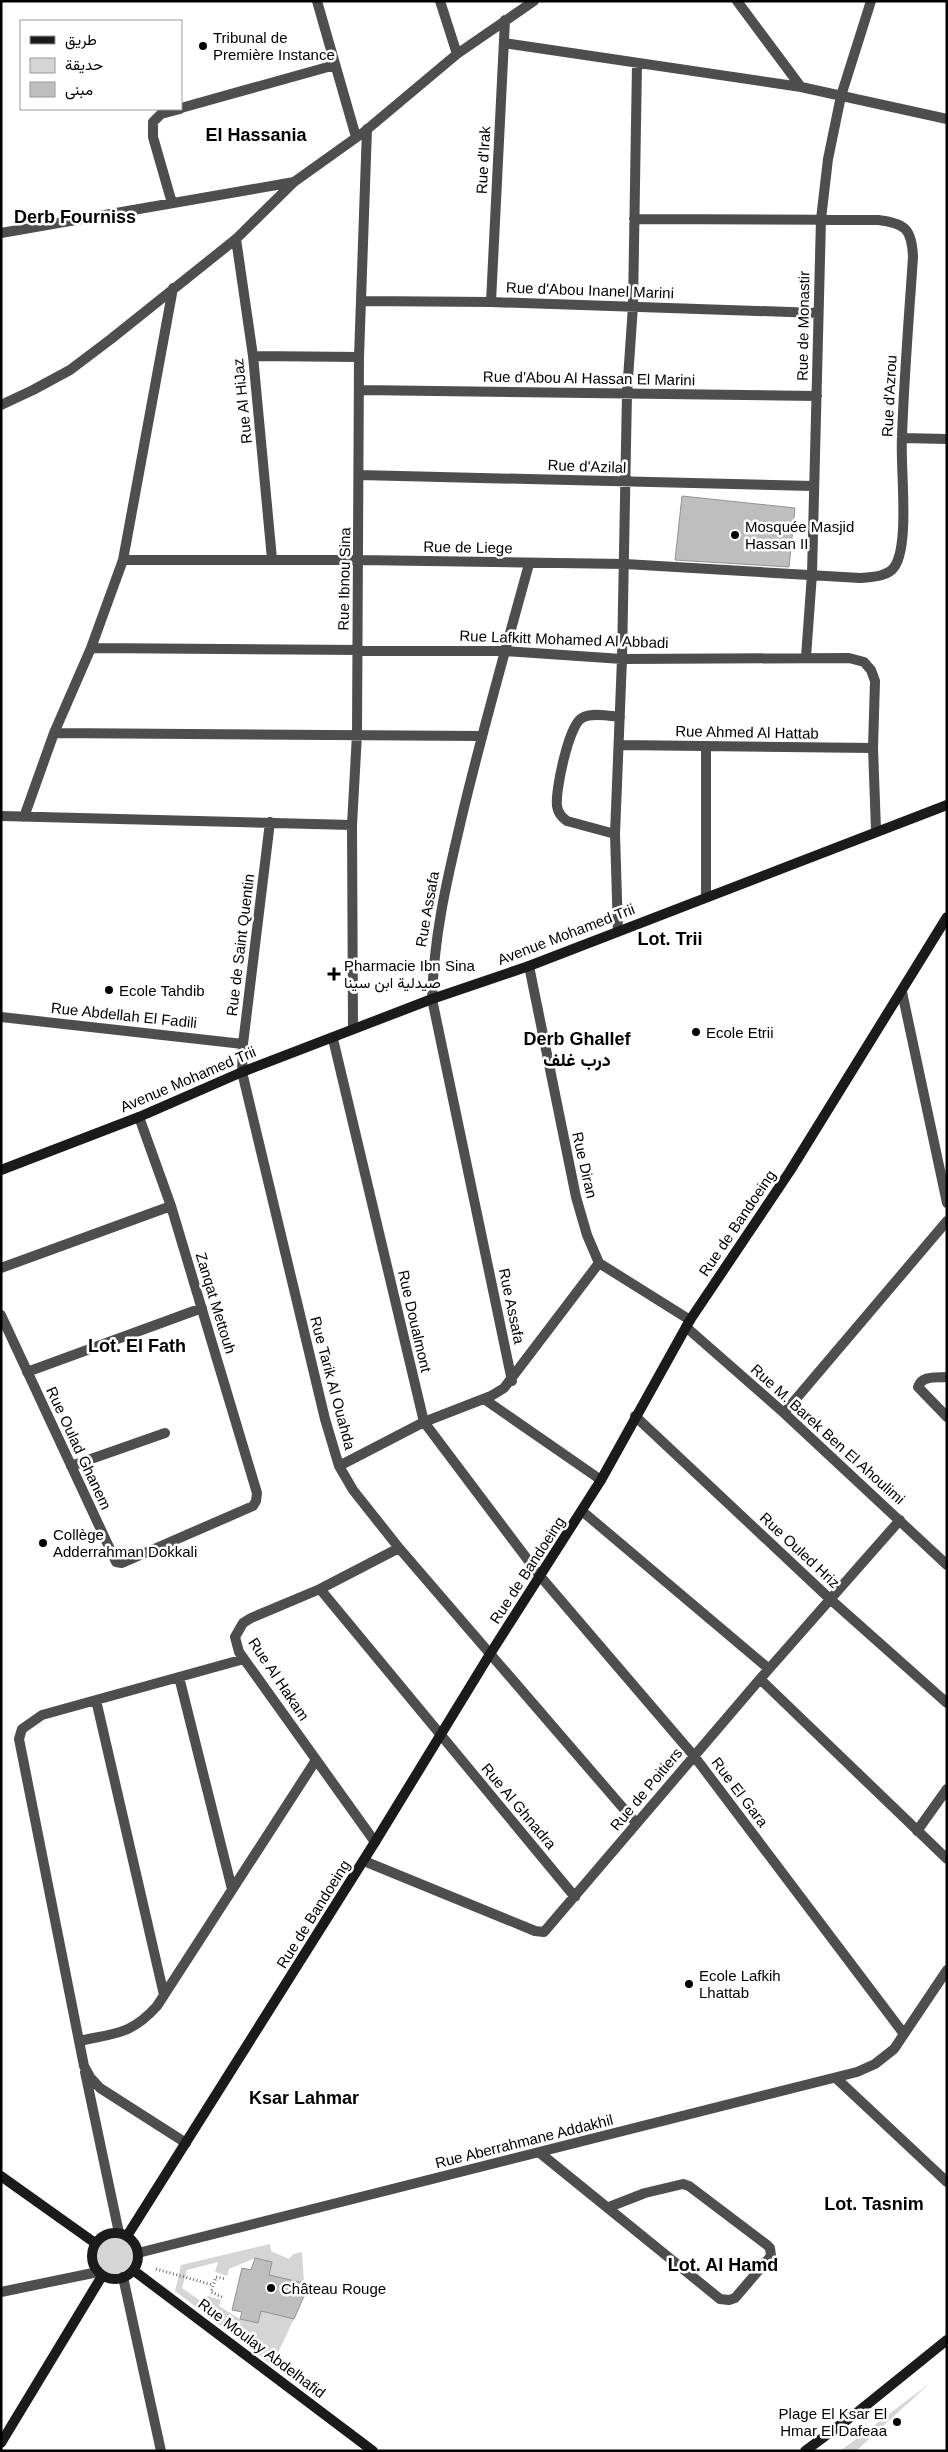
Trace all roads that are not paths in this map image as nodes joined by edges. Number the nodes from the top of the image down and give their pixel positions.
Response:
1 (317, 1) edge
2 (440, 1) edge
3 (534, 1) edge
4 (737, 1) edge
5 (871, 1) edge
6 (505, 20) junction
7 (504, 43) junction
8 (457, 54) junction
9 (637, 64) junction
10 (335, 65) junction
11 (801, 87) junction
12 (841, 96) junction
13 (182, 107) edge
14 (174, 110) edge
15 (947, 119) edge
16 (367, 129) junction
17 (356, 137) junction
18 (294, 182) junction
19 (172, 203) junction
20 (634, 219) junction
21 (821, 220) junction
22 (1, 233) edge
23 (236, 239) junction
24 (174, 288) junction
25 (361, 300) junction
26 (491, 302) junction
27 (633, 306) junction
28 (818, 312) junction
29 (252, 356) junction
30 (360, 357) junction
31 (360, 390) junction
32 (627, 393) junction
33 (817, 396) junction
34 (1, 405) edge
35 (902, 438) junction
36 (947, 439) edge
37 (360, 475) junction
38 (626, 483) junction
39 (813, 486) junction
40 (272, 559) junction
41 (123, 560) junction
42 (360, 560) junction
43 (529, 564) junction
44 (625, 564) junction
45 (812, 574) junction
46 (91, 648) junction
47 (358, 650) junction
48 (506, 651) junction
49 (806, 657) junction
50 (622, 659) junction
51 (620, 717) junction
52 (54, 733) junction
53 (357, 734) junction
54 (481, 736) junction
55 (620, 745) junction
56 (706, 748) junction
57 (873, 748) junction
58 (947, 805) edge
59 (1, 816) edge
60 (24, 817) junction
61 (270, 822) junction
62 (352, 825) junction
63 (876, 830) junction
64 (615, 834) junction
65 (706, 896) junction
66 (947, 917) edge
67 (618, 931) junction
68 (529, 966) junction
69 (902, 992) junction
70 (432, 999) junction
71 (1, 1017) edge
72 (353, 1029) junction
73 (333, 1039) junction
74 (243, 1044) junction
75 (242, 1072) junction
76 (138, 1117) junction
77 (1, 1170) edge
78 (947, 1203) edge
79 (172, 1206) junction
80 (947, 1221) edge
81 (599, 1263) junction
82 (1, 1268) edge
83 (202, 1308) junction
84 (1, 1315) edge
85 (688, 1324) junction
86 (27, 1372) junction
87 (947, 1377) edge
88 (512, 1381) junction
89 (484, 1399) junction
90 (784, 1413) junction
91 (635, 1416) junction
92 (947, 1417) edge
93 (424, 1422) junction
94 (165, 1433) dead end
95 (71, 1466) junction
96 (339, 1466) junction
97 (601, 1480) junction
98 (256, 1501) joint
99 (582, 1511) junction
100 (900, 1520) junction
101 (399, 1548) junction
102 (947, 1565) edge
103 (540, 1576) junction
104 (320, 1589) junction
105 (830, 1599) junction
106 (490, 1654) junction
107 (244, 1659) junction
108 (769, 1669) junction
109 (179, 1677) junction
110 (760, 1679) junction
111 (96, 1700) junction
112 (947, 1703) edge
113 (440, 1735) junction
114 (694, 1756) junction
115 (316, 1760) junction
116 (947, 1789) edge
117 (636, 1823) junction
118 (917, 1831) junction
119 (375, 1842) junction
120 (947, 1859) edge
121 (364, 1861) junction
122 (232, 1889) junction
123 (575, 1897) junction
124 (947, 1970) edge
125 (164, 1995) junction
126 (904, 2034) junction
127 (79, 2041) junction
128 (84, 2066) junction
129 (837, 2079) junction
130 (186, 2143) junction
131 (540, 2153) junction
132 (1, 2176) edge
133 (947, 2182) edge
134 (608, 2207) junction
135 (123, 2234) junction
136 (95, 2243) junction
137 (136, 2262) junction
138 (100, 2274) junction
139 (123, 2278) junction
140 (1, 2292) edge
141 (947, 2340) edge
142 (1, 2442) edge
143 (161, 2451) edge
144 (373, 2451) edge
145 (805, 2451) edge

1 - 10 street
2 - 8 street
3 - 6 street
4 - 11 street
5 - 12 street, Rue de Monastir
6 - 7 street, Rue d'Irak
6 - 8 street
7 - 9 street
7 - 26 street, Rue d'Irak
8 - 16 street
9 - 11 street
9 - 20 street
10 - 13 street
10 - 17 street
11 - 12 street
12 - 15 street
12 - 21 street, Rue de Monastir
14 - 19 street
16 - 17 street
16 - 25 street, Rue Ibnou Sina
17 - 18 street
18 - 19 street
18 - 23 street
19 - 22 street
20 - 21 street, Rue d'Azrou
20 - 27 street
21 - 28 street, Rue de Monastir
21 - 35 street, Rue d'Azrou
23 - 24 street
23 - 29 street, Rue Al HiJaz
24 - 34 street
24 - 41 street
25 - 26 street, Rue d'Abou Inanel Marini
25 - 30 street, Rue Ibnou Sina
26 - 27 street, Rue d'Abou Inanel Marini
27 - 28 street, Rue d'Abou Inanel Marini
27 - 32 street
28 - 33 street, Rue de Monastir
29 - 30 street
29 - 40 street, Rue Al HiJaz
30 - 31 street, Rue Ibnou Sina
31 - 32 street, Rue d'Abou Al Hassan El Marini
31 - 37 street, Rue Ibnou Sina
32 - 33 street, Rue d'Abou Al Hassan El Marini
32 - 38 street
33 - 39 street, Rue de Monastir
35 - 36 street
35 - 45 street, Rue d'Azrou
37 - 38 street, Rue d'Azilal
37 - 42 street, Rue Ibnou Sina
38 - 39 street, Rue d'Azilal
38 - 44 street
39 - 45 street, Rue de Monastir
40 - 41 street, Rue de Liege
40 - 42 street, Rue de Liege
41 - 46 street
42 - 43 street, Rue de Liege
42 - 47 street, Rue Ibnou Sina
43 - 44 street, Rue de Liege
43 - 48 street, Rue Assafa
44 - 45 street, Rue de Liege
44 - 50 street
45 - 49 street, Rue de Monastir
46 - 47 street, Rue Lafkitt Mohamed Al Abbadi
46 - 52 street
47 - 48 street, Rue Lafkitt Mohamed Al Abbadi
47 - 53 street, Rue Ibnou Sina
48 - 50 street, Rue Lafkitt Mohamed Al Abbadi
48 - 54 street, Rue Assafa
49 - 50 street, Rue Lafkitt Mohamed Al Abbadi
49 - 57 street, Rue Lafkitt Mohamed Al Abbadi
50 - 51 street
51 - 55 street
51 - 64 street
52 - 53 street
52 - 60 street
53 - 54 street
53 - 62 street, Rue Ibnou Sina
54 - 70 street, Rue Assafa
55 - 56 street, Rue Ahmed Al Hattab
55 - 64 street
56 - 57 street, Rue Ahmed Al Hattab
56 - 65 street
57 - 63 street, Rue Lafkitt Mohamed Al Abbadi
58 - 63 street, Avenue Mohamed Trii
59 - 60 street
60 - 61 street
61 - 62 street
61 - 74 street, Rue de Saint Quentin
62 - 72 street, Rue Ibnou Sina
63 - 65 street, Avenue Mohamed Trii
64 - 67 street
65 - 67 street, Avenue Mohamed Trii
66 - 69 street, Rue de Bandoeing
67 - 68 street, Avenue Mohamed Trii
68 - 70 street, Avenue Mohamed Trii
68 - 81 street, Rue Diran
69 - 78 street
69 - 85 street, Rue de Bandoeing
70 - 72 street, Avenue Mohamed Trii
70 - 88 street, Rue Assafa
71 - 74 street, Rue Abdellah El Fadili
72 - 73 street, Avenue Mohamed Trii
73 - 75 street, Avenue Mohamed Trii
73 - 93 street, Rue Doualmont
74 - 75 street, Rue de Saint Quentin
75 - 76 street, Avenue Mohamed Trii
75 - 96 street, Rue Tarik Al Ouahda
76 - 77 street, Avenue Mohamed Trii
76 - 79 street, Zanqat Mettouh
79 - 82 street
79 - 83 street, Zanqat Mettouh
80 - 90 street
81 - 85 street
81 - 88 street
83 - 86 street
83 - 98 street, Zanqat Mettouh
84 - 86 street, Rue Oulad Ghanem
85 - 90 street, Rue M. Barek Ben El Ahoulimi
85 - 91 street, Rue de Bandoeing
86 - 95 street, Rue Oulad Ghanem
87 - 92 street
88 - 89 street
89 - 93 street
89 - 97 street
90 - 100 street, Rue M. Barek Ben El Ahoulimi
91 - 97 street, Rue de Bandoeing
91 - 105 street, Rue Ouled Hriz
93 - 96 street
93 - 103 street, Rue Doualmont
94 - 95 street
95 - 98 street, Rue Oulad Ghanem
96 - 101 street, Rue Tarik Al Ouahda
97 - 99 street, Rue de Bandoeing
99 - 103 street, Rue de Bandoeing
99 - 108 street
100 - 102 street, Rue M. Barek Ben El Ahoulimi
100 - 105 street, Rue de Poitiers
101 - 104 street, Rue Al Hakam
101 - 106 street, Rue Tarik Al Ouahda
103 - 106 street, Rue de Bandoeing
103 - 114 street, Rue El Gara
104 - 107 street, Rue Al Hakam
104 - 113 street, Rue Al Ghnadra
105 - 108 street, Rue de Poitiers
105 - 112 street, Rue Ouled Hriz
106 - 113 street, Rue de Bandoeing
106 - 117 street, Rue Tarik Al Ouahda
107 - 109 street
107 - 115 street, Rue Al Hakam
108 - 110 street, Rue de Poitiers
109 - 111 street
109 - 122 street
110 - 114 street, Rue de Poitiers
110 - 118 street
111 - 125 street
111 - 127 street
113 - 119 street, Rue de Bandoeing
113 - 123 street, Rue Al Ghnadra
114 - 117 street, Rue de Poitiers
114 - 126 street, Rue El Gara
115 - 119 street, Rue Al Hakam
115 - 122 street
116 - 118 street
117 - 123 street, Rue de Poitiers
118 - 120 street
119 - 121 street, Rue de Bandoeing
121 - 123 street, Rue de Poitiers
121 - 130 street, Rue de Bandoeing
122 - 125 street
124 - 126 street, Rue Aberrahmane Addakhil
125 - 127 street
126 - 129 street, Rue Aberrahmane Addakhil
127 - 128 street
128 - 130 street
128 - 135 street
129 - 131 street, Rue Aberrahmane Addakhil
129 - 133 street
130 - 135 street, Rue de Bandoeing
131 - 134 street
131 - 137 street, Rue Aberrahmane Addakhil
132 - 136 street
134 - 134 street
135 - 136 street
135 - 137 street
136 - 138 street
137 - 139 street
137 - 144 street, Rue Moulay Abdelhafid
138 - 139 street
138 - 140 street
138 - 142 street
139 - 143 street
141 - 145 street

